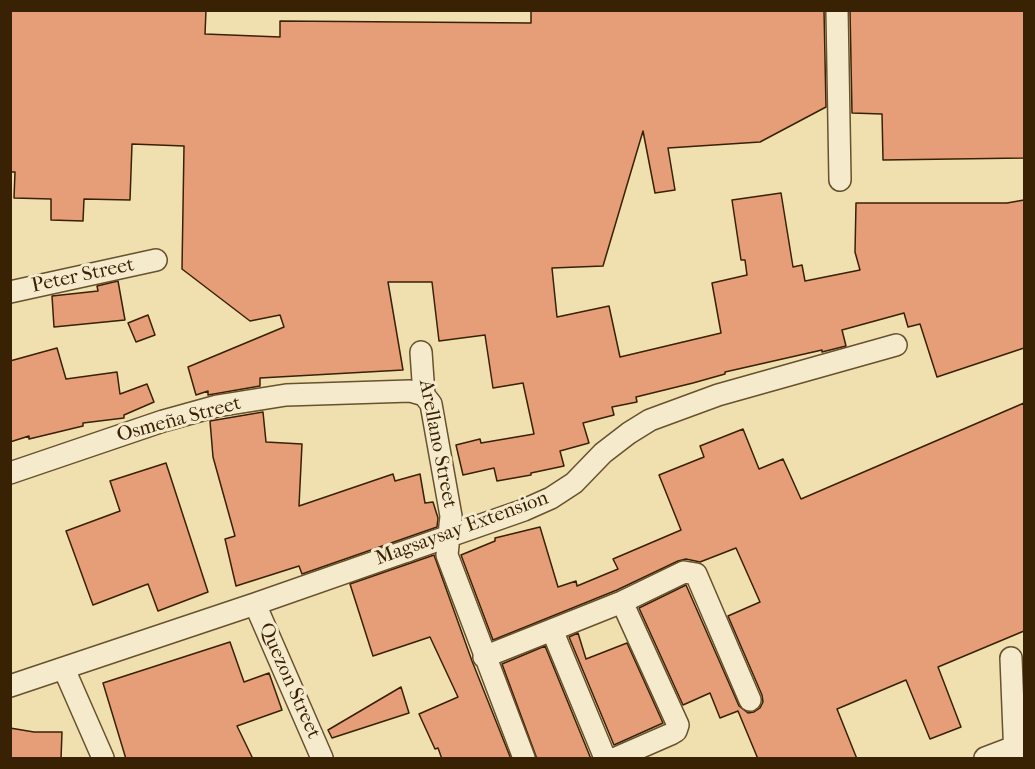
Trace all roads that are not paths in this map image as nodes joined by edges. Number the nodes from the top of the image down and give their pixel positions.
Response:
1 (837, 10) edge
2 (840, 180) dead end
3 (156, 260) dead end
4 (10, 292) edge
5 (896, 345) dead end
6 (421, 352) dead end
7 (424, 395) junction
8 (10, 473) edge
9 (449, 536) junction
10 (622, 602) junction
11 (255, 604) junction
12 (552, 630) junction
13 (484, 657) junction
14 (1011, 658) dead end
15 (64, 669) junction
16 (10, 686) edge
17 (750, 700) dead end
18 (1014, 753) edge
19 (103, 759) edge
20 (322, 759) edge
21 (524, 759) edge
22 (605, 759) edge
23 (616, 759) edge
24 (985, 759) edge

1 - 2 street
3 - 4 street, Peter Street
5 - 9 street, Magsaysay Extension
6 - 7 street, Arellano Street
7 - 8 street, Osmeña Street
7 - 9 street, Arellano Street
9 - 11 street, Magsaysay Extension
9 - 13 street, Arellano Street
10 - 12 street
10 - 17 street
10 - 23 street
11 - 15 street, Magsaysay Extension
11 - 20 street, Quezon Street
12 - 13 street
12 - 22 street
13 - 21 street, Arellano Street
14 - 18 street
15 - 16 street, Magsaysay Extension
15 - 19 street
18 - 24 street

